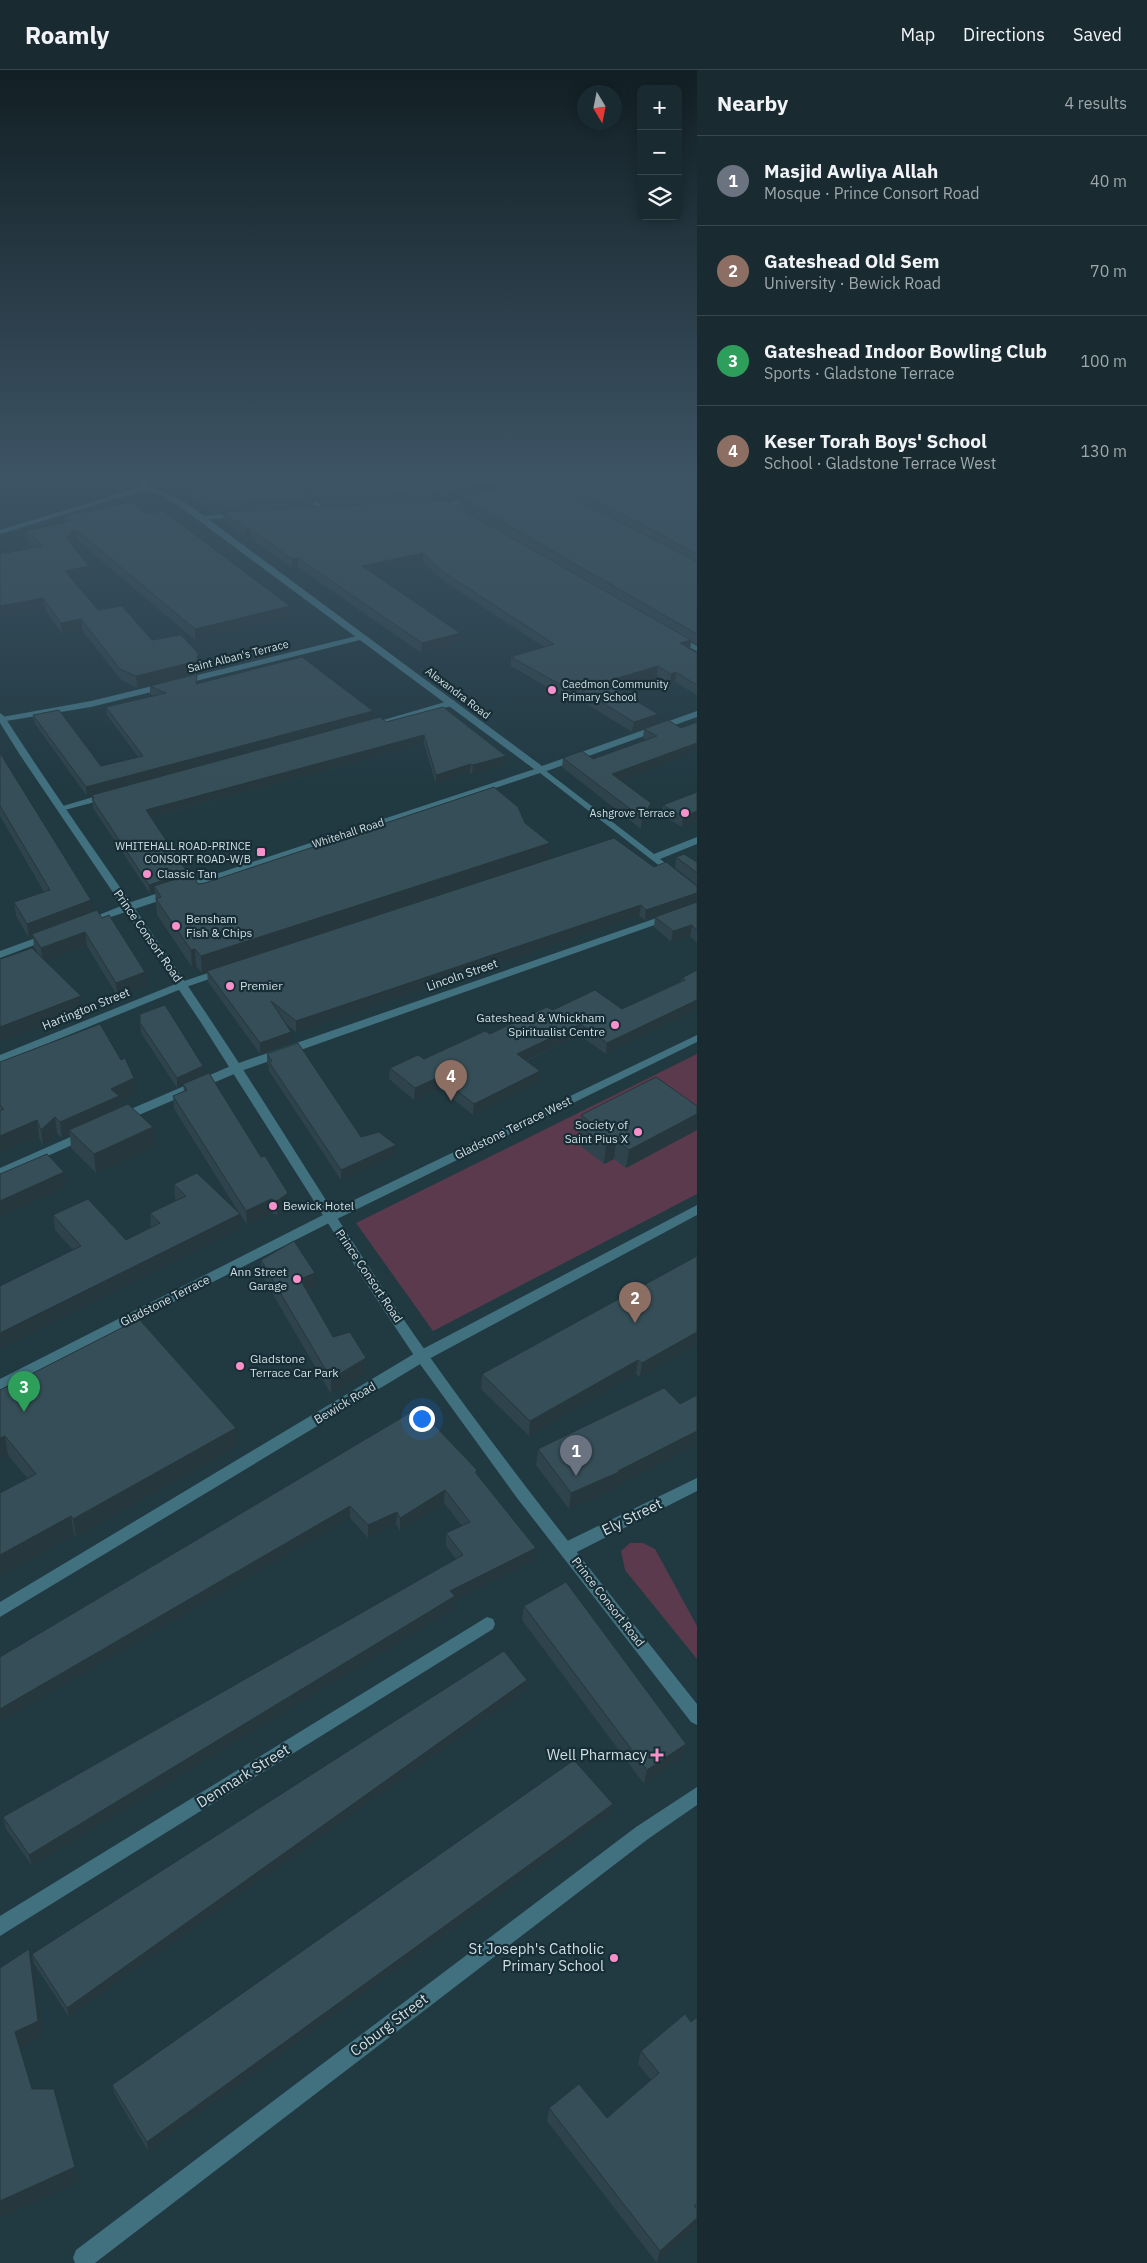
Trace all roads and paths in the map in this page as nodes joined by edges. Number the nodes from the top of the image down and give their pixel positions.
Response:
1 (285, 580) edge
2 (671, 634) edge
3 (361, 637) junction
4 (697, 649) edge
5 (452, 703) junction
6 (697, 714) edge
7 (1, 718) edge
8 (361, 728) edge
9 (541, 770) junction
10 (114, 794) edge
11 (61, 808) junction
12 (628, 838) junction
13 (697, 840) edge
14 (612, 844) edge
15 (653, 858) junction
16 (697, 892) edge
17 (126, 907) junction
18 (697, 907) edge
19 (0, 955) edge
20 (235, 967) edge
21 (182, 986) junction
22 (697, 1038) edge
23 (0, 1059) edge
24 (237, 1068) junction
25 (0, 1173) edge
26 (697, 1209) edge
27 (330, 1217) junction
28 (422, 1356) junction
29 (0, 1385) edge
30 (697, 1484) edge
31 (567, 1548) junction
32 (0, 1610) edge
33 (487, 1624) dead end
34 (697, 1717) edge
35 (697, 1795) edge
36 (0, 1927) edge
37 (84, 2258) dead end

1 - 3 street, Alexandra Road
2 - 4 street
3 - 5 street, Alexandra Road
3 - 7 street, Saint Alban's Terrace
5 - 8 street
5 - 9 street, Alexandra Road
6 - 9 street, Whitehall Road
7 - 11 street, Prince Consort Road
9 - 12 street, Alexandra Road
9 - 17 street, Whitehall Road
10 - 11 street
11 - 17 street, Prince Consort Road
12 - 14 street
12 - 15 street, Alexandra Road
13 - 15 street
15 - 16 street, Alexandra Road
17 - 19 street, Whitehall Road
17 - 21 street, Prince Consort Road
18 - 24 street, Lincoln Street
20 - 21 street, Hartington Street
21 - 23 street, Hartington Street
21 - 24 street, Prince Consort Road
22 - 27 street, Gladstone Terrace West
24 - 25 street, Lincoln Street
24 - 27 street, Prince Consort Road
26 - 28 street, Bewick Road
27 - 28 street, Prince Consort Road
27 - 29 street, Gladstone Terrace
28 - 31 street, Prince Consort Road
28 - 32 street, Bewick Road
30 - 31 street, Ely Street
31 - 34 street, Prince Consort Road
33 - 36 street, Denmark Street
35 - 37 street, Coburg Street

